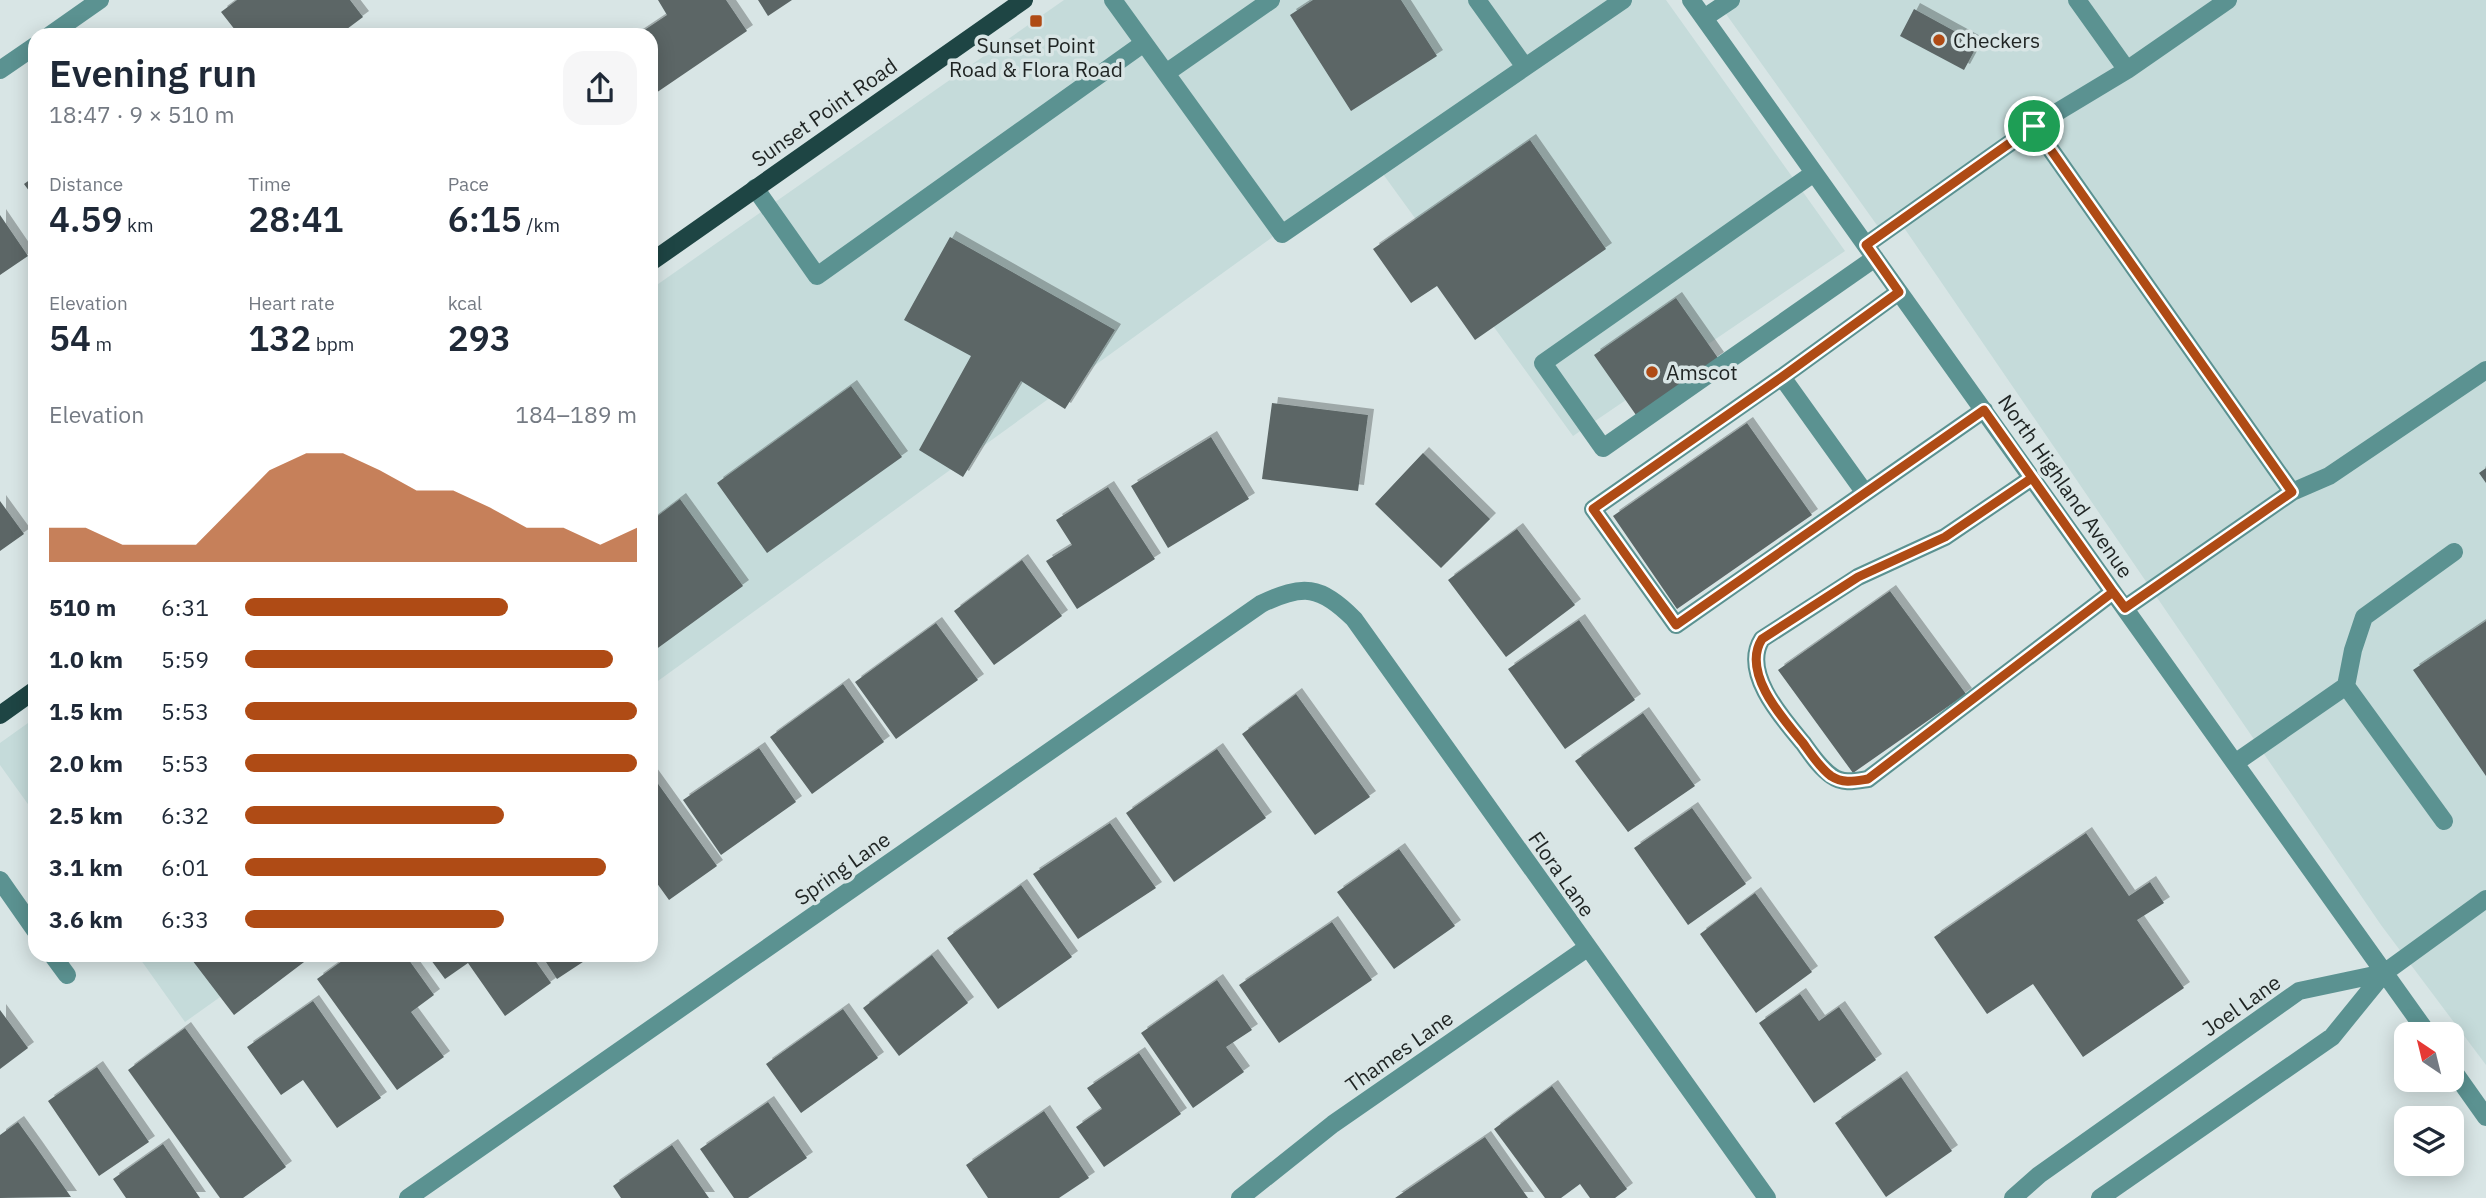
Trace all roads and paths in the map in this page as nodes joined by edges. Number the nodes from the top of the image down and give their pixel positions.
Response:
1 (100, 0) edge
2 (1024, 0) edge
3 (1113, 0) edge
4 (1271, 0) edge
5 (1477, 0) edge
6 (1623, 0) edge
7 (1691, 0) edge
8 (1731, 0) edge
9 (2077, 0) edge
10 (2228, 0) edge
11 (1704, 18) junction
12 (60, 28) edge
13 (1144, 43) junction
14 (28, 51) edge
15 (1525, 67) junction
16 (0, 70) edge
17 (2127, 70) junction
18 (1166, 73) junction
19 (2034, 126) junction
20 (1814, 173) junction
21 (755, 188) junction
22 (1871, 251) junction
23 (658, 257) edge
24 (1899, 292) junction
25 (2486, 370) edge
26 (1782, 377) junction
27 (1984, 410) junction
28 (2032, 478) junction
29 (2292, 492) junction
30 (1865, 493) junction
31 (2454, 552) dead end
32 (1309, 591) joint
33 (2113, 592) junction
34 (2125, 608) junction
35 (2346, 686) junction
36 (28, 698) edge
37 (0, 715) edge
38 (2235, 763) junction
39 (2444, 821) dead end
40 (0, 880) edge
41 (2486, 899) edge
42 (28, 920) edge
43 (1587, 948) junction
44 (57, 962) edge
45 (2384, 973) junction
46 (66, 975) dead end
47 (2419, 1022) edge
48 (2464, 1086) edge
49 (2486, 1117) edge
50 (2111, 1195) edge
51 (408, 1198) edge
52 (1240, 1198) edge
53 (1767, 1198) edge
54 (2013, 1198) edge

1 - 12 street
2 - 21 main road, Sunset Point Road
3 - 13 street
4 - 18 street
5 - 15 street
6 - 15 street
7 - 11 street, North Highland Avenue
8 - 11 street
9 - 17 street
10 - 17 street
11 - 20 street, North Highland Avenue
13 - 18 street
13 - 21 street
14 - 16 street
15 - 18 street
17 - 19 street
19 - 22 street
19 - 29 street
20 - 22 street, North Highland Avenue
20 - 22 street
21 - 23 main road, Sunset Point Road
22 - 24 street, North Highland Avenue
24 - 26 street
24 - 27 street, North Highland Avenue
25 - 29 street
26 - 30 street
26 - 30 street
27 - 28 street, North Highland Avenue
27 - 30 street
28 - 33 street, North Highland Avenue
28 - 33 street
29 - 34 street
31 - 35 street
32 - 43 street, Flora Lane
32 - 51 street, Spring Lane
33 - 34 street, North Highland Avenue
34 - 38 street, North Highland Avenue
35 - 38 street
35 - 39 street
36 - 37 main road
38 - 45 street, North Highland Avenue
40 - 42 street
41 - 45 street
43 - 52 street, Thames Lane
43 - 53 street, Flora Lane
44 - 46 street
45 - 47 street, North Highland Avenue
45 - 50 street
45 - 54 street, Joel Lane
48 - 49 street

